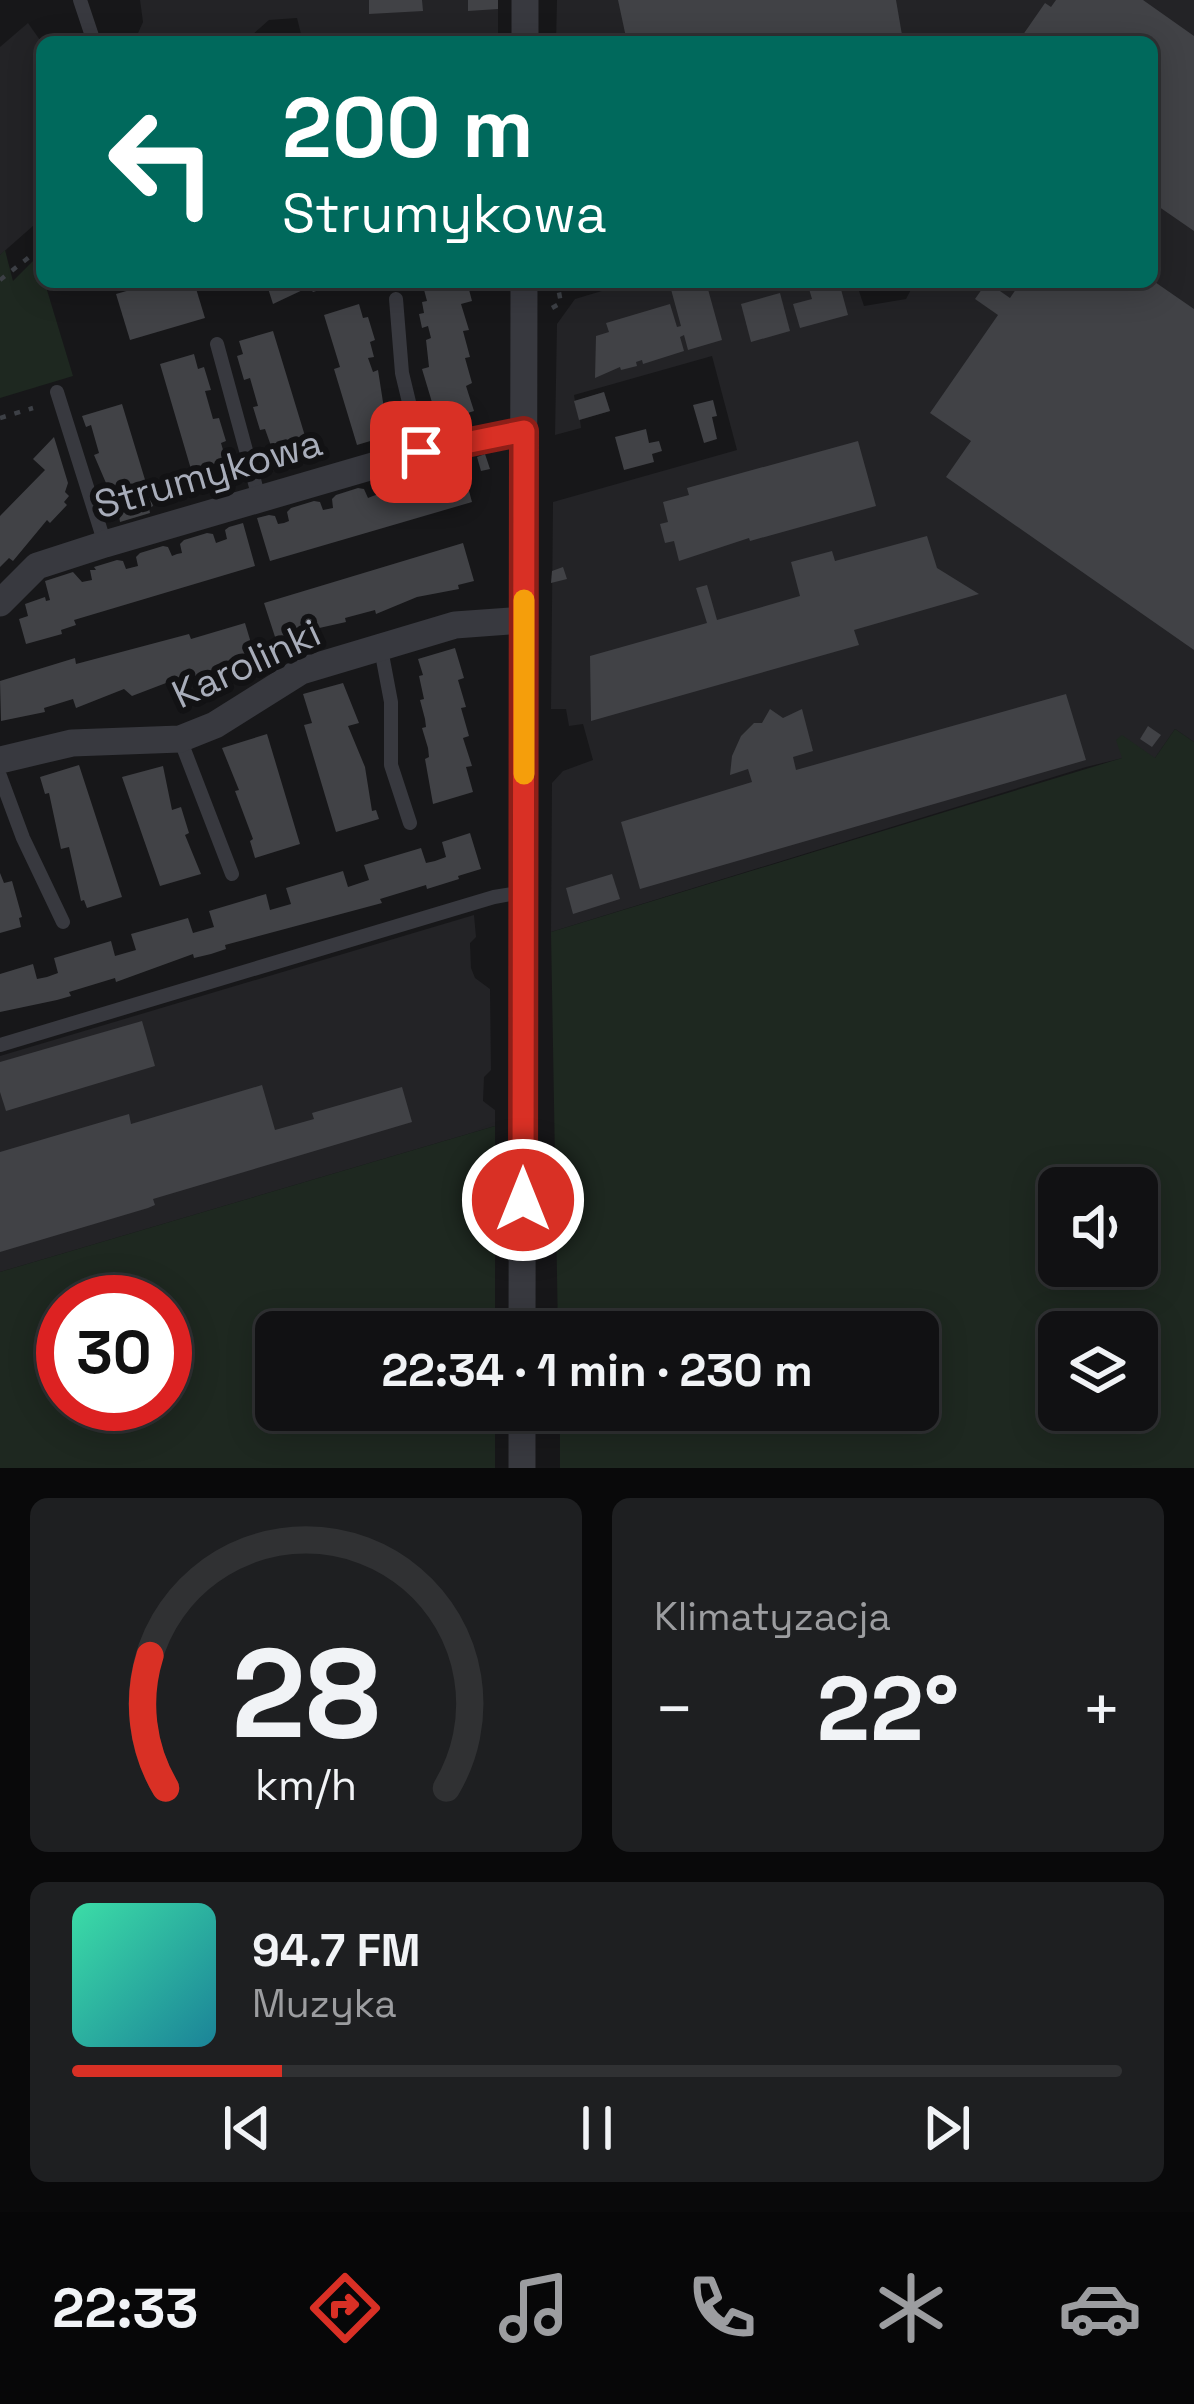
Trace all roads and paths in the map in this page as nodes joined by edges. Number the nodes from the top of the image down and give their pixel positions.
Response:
1 (80, 0) edge
2 (525, 0) edge
3 (92, 36) edge
4 (525, 36) edge
5 (36, 253) edge
6 (0, 280) edge
7 (524, 288) edge
8 (559, 288) edge
9 (396, 299) dead end
10 (562, 300) dead end
11 (217, 344) dead end
12 (57, 392) dead end
13 (33, 408) dead end
14 (0, 418) edge
15 (524, 431) junction
16 (421, 452) junction
17 (259, 498) junction
18 (105, 544) junction
19 (0, 603) edge
20 (524, 620) junction
21 (381, 649) junction
22 (181, 739) junction
23 (0, 760) edge
24 (0, 776) edge
25 (410, 823) dead end
26 (232, 874) dead end
27 (523, 892) junction
28 (63, 922) dead end
29 (0, 1045) edge
30 (522, 1311) edge
31 (522, 1431) edge
32 (522, 1468) edge

1 - 3 lane
2 - 4 street
5 - 6 path
7 - 15 street
8 - 10 path
9 - 16 lane
11 - 17 lane
12 - 18 lane
13 - 14 path
15 - 16 street, Strumykowa
15 - 20 street
16 - 17 street, Strumykowa
17 - 18 street, Strumykowa
18 - 19 street, Strumykowa
20 - 21 street, Karolinki
20 - 27 street
21 - 22 street, Karolinki
21 - 25 lane
22 - 23 street, Karolinki
22 - 26 lane
24 - 28 lane
27 - 29 lane
27 - 30 street
31 - 32 street

